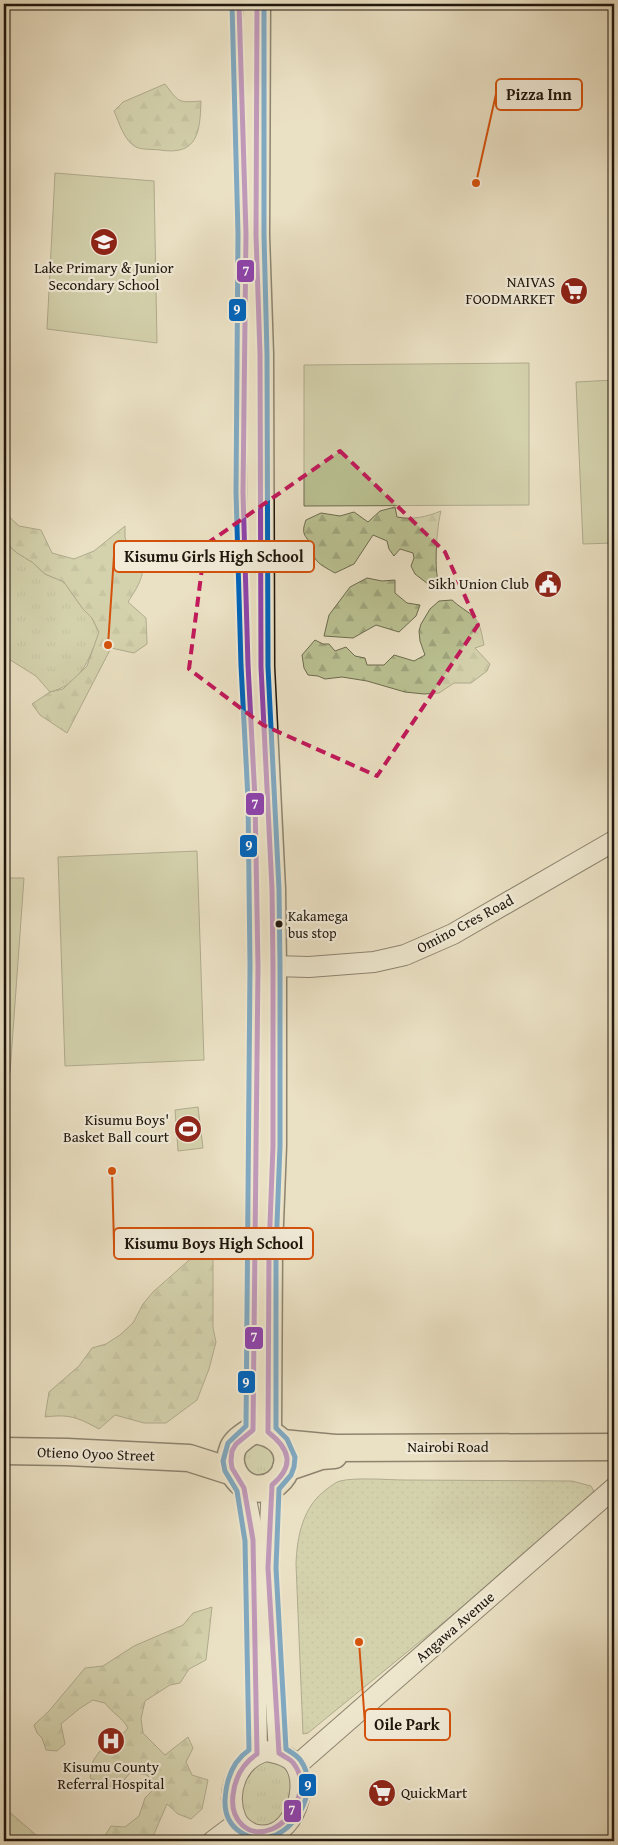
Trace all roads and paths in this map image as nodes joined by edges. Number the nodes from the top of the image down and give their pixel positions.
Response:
1 (238, 4) edge
2 (257, 4) edge
3 (613, 841) edge
4 (273, 966) junction
5 (264, 1146) junction
6 (614, 1448) edge
7 (4, 1451) edge
8 (272, 1452) junction
9 (237, 1468) junction
10 (614, 1488) edge
11 (257, 1754) junction
12 (279, 1754) junction
13 (296, 1766) junction
14 (237, 1823) junction
15 (282, 1836) edge
16 (262, 1839) edge
17 (213, 1841) edge

1 - 5 highway
2 - 4 highway
3 - 4 main road, Omino Cres Road
4 - 5 highway
5 - 8 highway
6 - 8 highway, Nairobi Road
7 - 9 highway, Otieno Oyoo Street
8 - 9 highway
8 - 9 highway
8 - 12 main road
9 - 11 main road
10 - 13 main road, Angawa Avenue
11 - 12 main road
11 - 14 main road
12 - 13 main road
13 - 15 main road
14 - 16 main road
14 - 17 main road
15 - 16 main road

